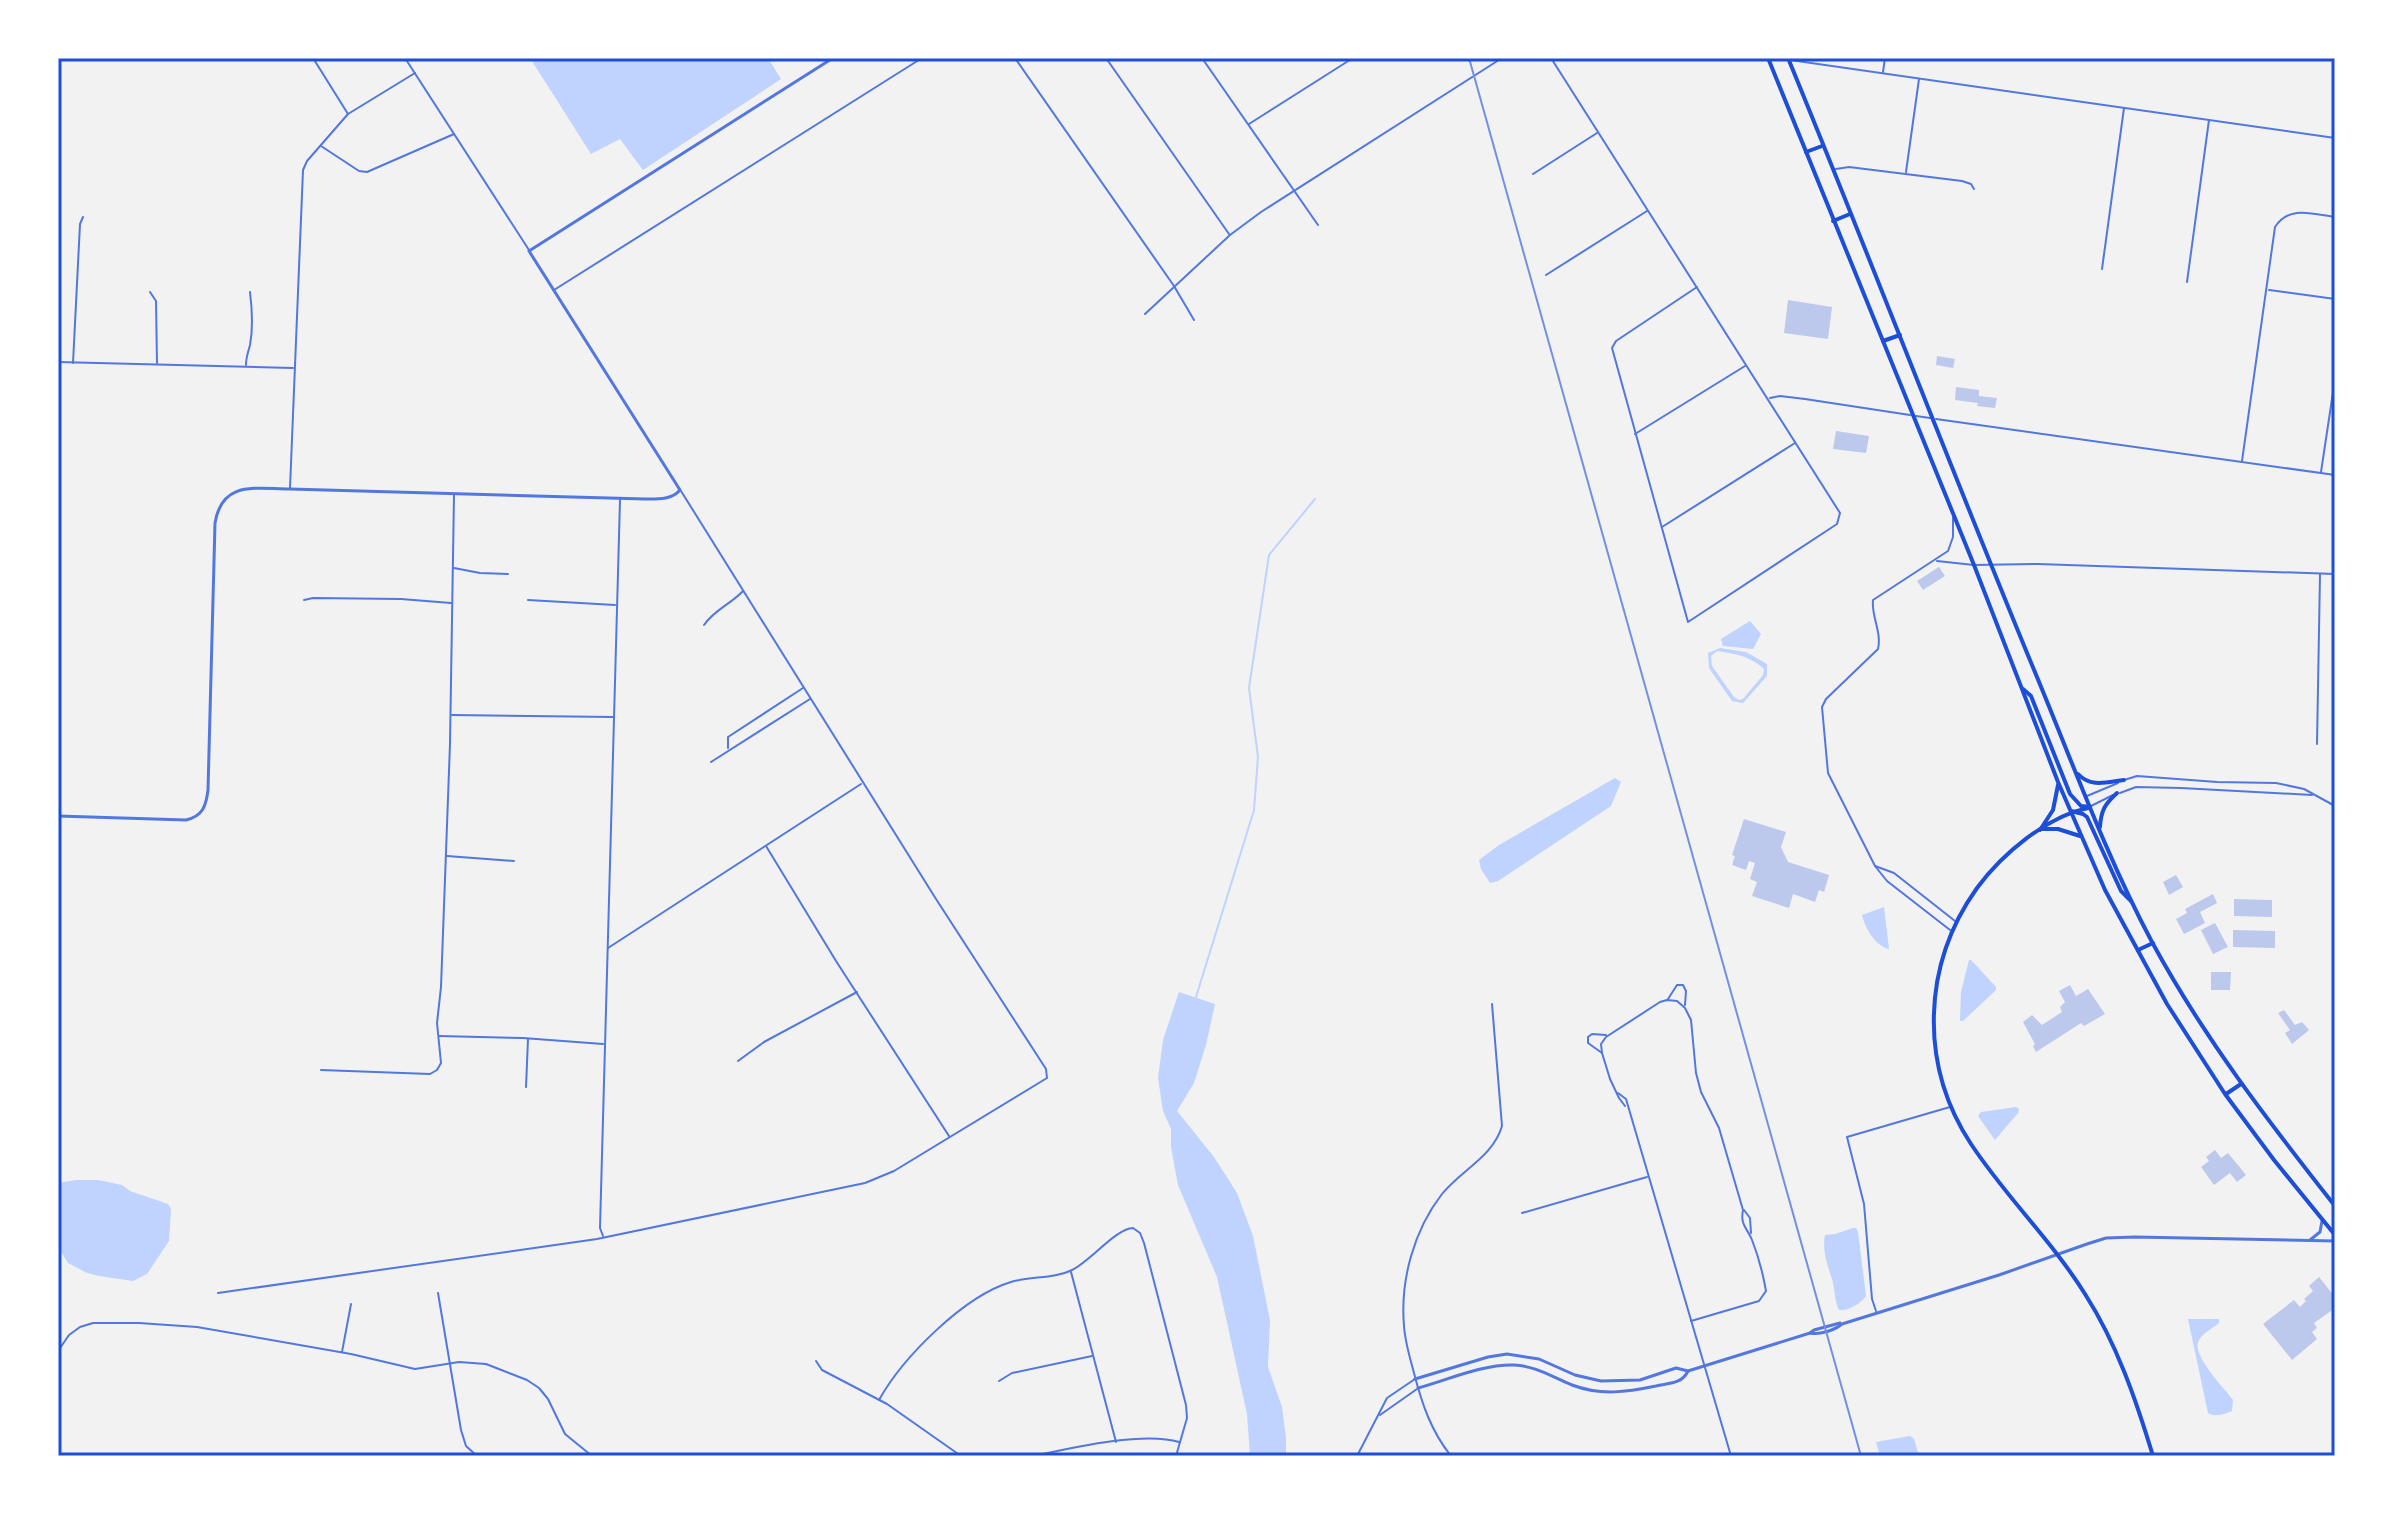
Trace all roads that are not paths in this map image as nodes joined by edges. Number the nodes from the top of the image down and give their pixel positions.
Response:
1 (313, 58) edge
2 (405, 58) edge
3 (833, 58) edge
4 (922, 58) edge
5 (1015, 58) edge
6 (1106, 58) edge
7 (1208, 58) edge
8 (1353, 58) edge
9 (1502, 58) edge
10 (1551, 58) edge
11 (1768, 58) edge
12 (1776, 58) edge
13 (1885, 58) edge
14 (1202, 59) edge
15 (1788, 59) edge
16 (415, 73) junction
17 (1883, 74) junction
18 (1919, 79) junction
19 (2124, 108) junction
20 (348, 114) junction
21 (2209, 120) junction
22 (1248, 124) junction
23 (1598, 132) junction
24 (454, 134) junction
25 (2335, 138) edge
26 (320, 145) junction
27 (1822, 146) junction
28 (1805, 153) junction
29 (1832, 170) junction
30 (1906, 173) junction
31 (1533, 174) dead end
32 (1974, 189) dead end
33 (1294, 190) junction
34 (1648, 210) junction
35 (1850, 214) junction
36 (83, 217) dead end
37 (2335, 217) edge
38 (1833, 221) junction
39 (1318, 225) dead end
40 (1230, 235) junction
41 (529, 251) junction
42 (2102, 269) dead end
43 (1546, 275) dead end
44 (2187, 282) dead end
45 (1174, 286) junction
46 (1697, 287) junction
47 (554, 290) junction
48 (2266, 290) junction
49 (150, 292) dead end
50 (250, 292) dead end
51 (2335, 299) edge
52 (1145, 314) dead end
53 (1194, 320) dead end
54 (1900, 335) junction
55 (1882, 341) junction
56 (58, 362) edge
57 (73, 363) junction
58 (157, 364) junction
59 (1746, 365) junction
60 (246, 366) junction
61 (294, 368) junction
62 (2335, 379) edge
63 (1768, 399) junction
64 (1912, 415) junction
65 (1932, 419) junction
66 (1635, 434) junction
67 (1796, 443) junction
68 (2242, 462) junction
69 (2321, 473) junction
70 (2335, 475) edge
71 (290, 489) junction
72 (680, 490) junction
73 (454, 493) junction
74 (620, 499) junction
75 (1953, 517) junction
76 (1661, 527) junction
77 (1936, 561) junction
78 (1974, 565) junction
79 (1991, 566) junction
80 (452, 568) junction
81 (2320, 573) junction
82 (508, 574) dead end
83 (2335, 574) edge
84 (744, 590) junction
85 (304, 600) dead end
86 (528, 600) dead end
87 (452, 603) junction
88 (617, 605) junction
89 (704, 625) dead end
90 (804, 687) junction
91 (2020, 687) junction
92 (811, 698) junction
93 (451, 715) junction
94 (614, 717) junction
95 (2317, 744) dead end
96 (729, 749) junction
97 (711, 762) dead end
98 (2076, 771) junction
99 (2124, 780) junction
100 (2058, 782) junction
101 (863, 783) junction
102 (2117, 793) junction
103 (2315, 795) junction
104 (2086, 796) junction
105 (2335, 806) edge
106 (2090, 807) junction
107 (2071, 811) junction
108 (58, 816) edge
109 (2099, 829) junction
110 (2039, 830) junction
111 (2081, 836) junction
112 (766, 846) junction
113 (446, 856) junction
114 (514, 861) dead end
115 (1875, 866) junction
116 (2135, 906) junction
117 (1956, 922) junction
118 (1951, 931) junction
119 (2153, 943) junction
120 (607, 948) junction
121 (2138, 950) junction
122 (857, 992) junction
123 (1667, 1000) junction
124 (1492, 1004) dead end
125 (1685, 1008) junction
126 (1607, 1035) junction
127 (439, 1036) junction
128 (528, 1038) junction
129 (605, 1044) junction
130 (1602, 1053) junction
131 (738, 1061) dead end
132 (321, 1070) dead end
133 (2241, 1084) junction
134 (526, 1087) dead end
135 (2225, 1094) junction
136 (1951, 1106) junction
137 (950, 1137) junction
138 (1648, 1177) junction
139 (2335, 1206) edge
140 (1743, 1210) junction
141 (1522, 1213) dead end
142 (2321, 1217) junction
143 (1750, 1235) junction
144 (2335, 1235) edge
145 (603, 1237) junction
146 (2308, 1241) junction
147 (2335, 1241) edge
148 (2057, 1254) junction
149 (1071, 1271) junction
150 (218, 1293) dead end
151 (438, 1293) dead end
152 (351, 1304) dead end
153 (1877, 1312) junction
154 (1691, 1321) junction
155 (58, 1351) edge
156 (342, 1353) junction
157 (1093, 1356) junction
158 (816, 1361) dead end
159 (450, 1364) junction
160 (1704, 1367) junction
161 (1688, 1371) junction
162 (1653, 1376) junction
163 (1415, 1379) junction
164 (999, 1381) dead end
165 (1656, 1386) junction
166 (1418, 1388) junction
167 (879, 1400) junction
168 (1379, 1416) junction
169 (1116, 1442) junction
170 (1179, 1442) junction
171 (477, 1456) edge
172 (592, 1456) edge
173 (961, 1456) edge
174 (1034, 1456) edge
175 (1176, 1456) edge
176 (1357, 1456) edge
177 (1451, 1456) edge
178 (1731, 1456) edge
179 (2153, 1456) edge

1 - 20 street
2 - 16 street
3 - 41 street
4 - 47 street
5 - 45 street
6 - 40 street
7 - 14 street
8 - 22 street
9 - 33 street
10 - 23 street
11 - 28 main road
12 - 15 street
13 - 17 street
14 - 22 street
15 - 17 street
15 - 27 main road
16 - 20 street
16 - 24 street
17 - 18 street
18 - 19 street
18 - 30 street
19 - 21 street
19 - 42 street
20 - 26 street
21 - 25 street
21 - 44 street
22 - 33 street
23 - 31 street
23 - 34 street
24 - 26 street
24 - 41 street
26 - 61 street
27 - 28 main road
27 - 29 main road
28 - 38 main road
29 - 30 street
29 - 35 main road
30 - 32 street
33 - 39 street
33 - 40 street
34 - 43 street
34 - 46 street
35 - 38 main road
35 - 54 main road
36 - 57 street
37 - 48 street
38 - 55 main road
40 - 45 street
41 - 47 street
45 - 52 street
45 - 53 street
46 - 59 street
46 - 66 street
47 - 72 street
48 - 51 street
48 - 68 street
49 - 58 street
50 - 60 street
54 - 55 main road
54 - 65 main road
55 - 64 main road
56 - 57 street
57 - 58 street
58 - 60 street
59 - 63 street
59 - 66 street
60 - 61 street
61 - 71 street
62 - 69 street
63 - 64 street
63 - 67 street
64 - 65 street
64 - 75 main road
65 - 68 street
65 - 79 main road
66 - 76 street
67 - 76 street
67 - 76 street
68 - 69 street
69 - 70 street
71 - 73 street
71 - 108 street
72 - 74 street
72 - 84 street
73 - 74 street
73 - 80 street
74 - 88 street
75 - 77 street
75 - 78 main road
77 - 78 street
77 - 115 street
78 - 79 street
78 - 91 main road
79 - 81 street
79 - 98 main road
80 - 82 street
80 - 87 street
81 - 83 street
81 - 95 street
84 - 89 street
84 - 90 street
85 - 87 street
86 - 88 street
87 - 93 street
88 - 94 street
90 - 92 street
90 - 96 street
91 - 100 main road
91 - 106 main road
92 - 96 street
92 - 101 street
93 - 94 street
93 - 113 street
94 - 120 street
96 - 97 street
98 - 99 main road
98 - 104 main road
99 - 103 street
99 - 104 street
100 - 107 main road
100 - 110 main road
101 - 112 street
101 - 137 street
102 - 103 street
102 - 106 street
102 - 109 main road
103 - 105 street
104 - 106 main road
106 - 107 main road
106 - 109 main road
107 - 110 main road
107 - 111 main road
107 - 116 main road
109 - 116 main road
110 - 111 main road
110 - 117 main road
111 - 121 main road
112 - 120 street
112 - 122 street
113 - 114 street
113 - 127 street
115 - 117 street
115 - 118 street
116 - 119 main road
117 - 118 main road
118 - 136 main road
119 - 121 main road
119 - 133 main road
120 - 129 street
121 - 135 main road
122 - 131 street
122 - 137 street
123 - 125 street
123 - 125 street
123 - 126 street
124 - 163 street
125 - 140 street
126 - 130 street
126 - 130 street
127 - 128 street
127 - 132 street
128 - 129 street
128 - 134 street
129 - 145 street
130 - 138 street
133 - 135 main road
133 - 139 main road
135 - 142 main road
136 - 148 main road
136 - 153 street
137 - 145 street
138 - 141 street
138 - 154 street
140 - 143 street
140 - 143 street
142 - 144 main road
142 - 146 street
143 - 154 street
145 - 150 street
146 - 147 street
146 - 148 street
148 - 153 street
148 - 179 main road
149 - 157 street
149 - 167 street
149 - 170 street
151 - 159 street
152 - 156 street
153 - 160 street
154 - 160 street
155 - 156 street
156 - 159 street
157 - 164 street
157 - 169 street
158 - 167 street
159 - 171 street
159 - 172 street
160 - 161 street
160 - 178 street
161 - 162 street
161 - 165 street
162 - 163 street
162 - 165 street
163 - 166 street
163 - 168 street
165 - 166 street
166 - 168 street
166 - 177 street
167 - 173 street
168 - 176 street
169 - 170 street
169 - 174 street
170 - 175 street

